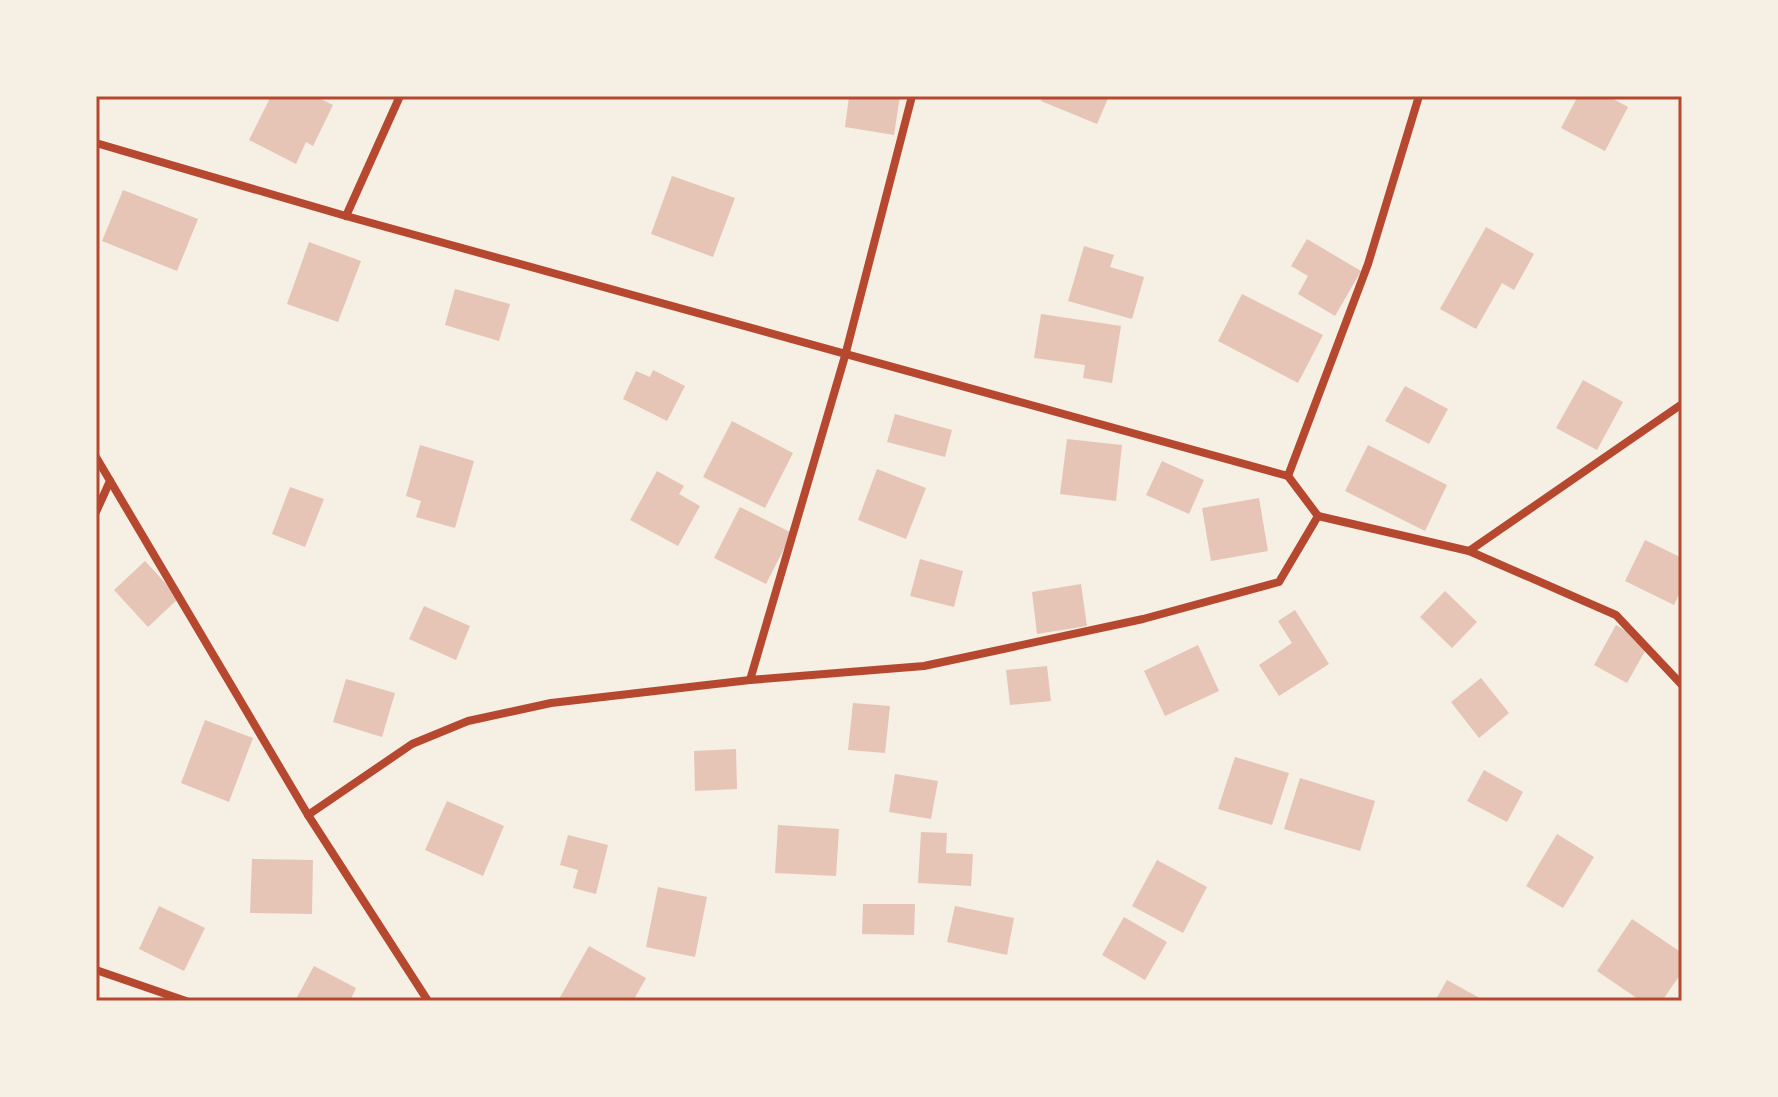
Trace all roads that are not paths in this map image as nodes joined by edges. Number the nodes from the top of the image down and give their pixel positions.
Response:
1 (400, 96) edge
2 (912, 96) edge
3 (1419, 96) edge
4 (96, 143) edge
5 (346, 216) junction
6 (845, 356) junction
7 (1682, 404) edge
8 (96, 457) edge
9 (1288, 476) junction
10 (110, 481) junction
11 (96, 512) edge
12 (1318, 516) junction
13 (1469, 551) junction
14 (750, 680) junction
15 (1682, 685) edge
16 (308, 815) junction
17 (96, 970) edge
18 (186, 1001) edge
19 (428, 1001) edge

1 - 5 street
2 - 6 street
3 - 9 street
4 - 5 street
5 - 6 street
6 - 9 street
6 - 14 street
7 - 13 street
8 - 10 street
9 - 12 street
10 - 11 street
10 - 16 street
12 - 13 street
12 - 14 street
13 - 15 street
14 - 16 street
16 - 19 street
17 - 18 street

